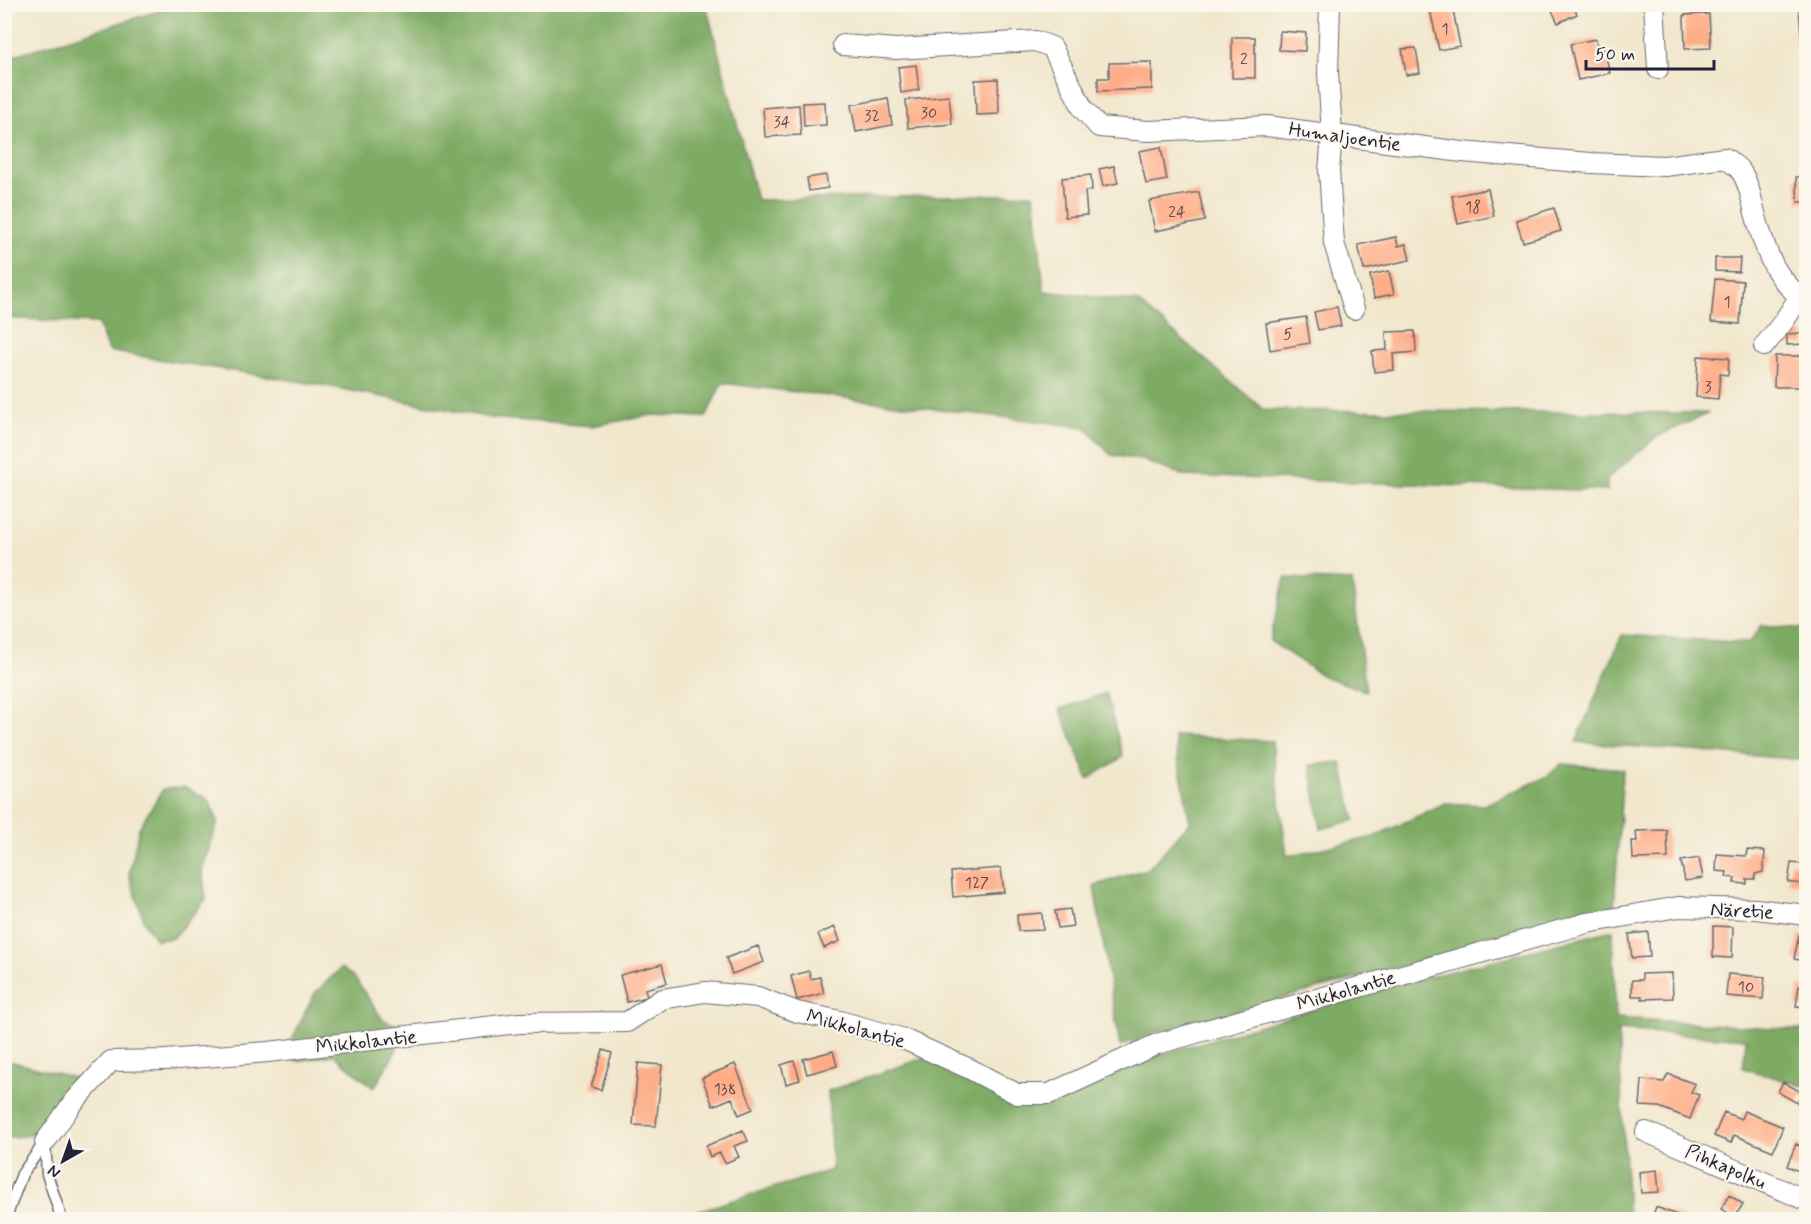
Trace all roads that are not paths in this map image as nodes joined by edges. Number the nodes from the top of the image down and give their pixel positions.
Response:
1 (1330, 4) edge
2 (1654, 4) edge
3 (843, 45) dead end
4 (1658, 69) dead end
5 (1332, 134) junction
6 (1803, 298) edge
7 (1354, 309) dead end
8 (1764, 346) dead end
9 (1678, 907) joint
10 (1806, 915) edge
11 (1646, 1132) dead end
12 (45, 1142) junction
13 (1806, 1200) edge
14 (5, 1220) edge
15 (62, 1220) edge

1 - 5 street
2 - 4 street
3 - 5 street, Humaljoentie
5 - 6 street, Humaljoentie
5 - 7 street
6 - 8 street
9 - 10 street, Näretie
9 - 12 street, Mikkolantie
11 - 13 street, Pihkapolku
12 - 14 lane
12 - 15 lane

